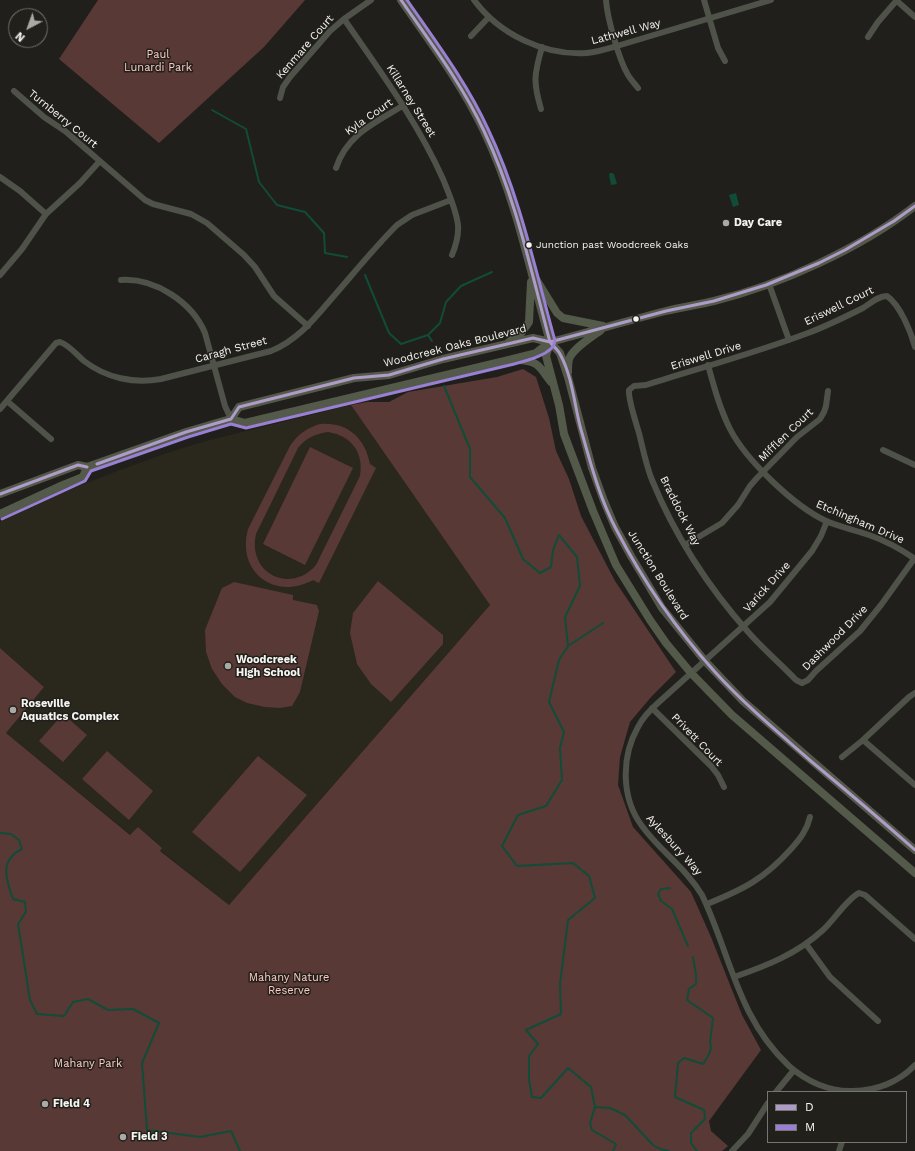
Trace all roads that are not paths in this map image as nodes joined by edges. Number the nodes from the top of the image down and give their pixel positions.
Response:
1 (371, 0) edge
2 (401, 0) edge
3 (474, 0) edge
4 (606, 0) edge
5 (704, 0) edge
6 (771, 0) edge
7 (897, 0) edge
8 (489, 17) junction
9 (915, 17) edge
10 (709, 18) junction
11 (344, 19) junction
12 (471, 36) dead end
13 (868, 37) dead end
14 (617, 46) junction
15 (542, 47) junction
16 (725, 61) dead end
17 (638, 88) dead end
18 (14, 91) dead end
19 (280, 98) dead end
20 (404, 105) junction
21 (541, 110) dead end
22 (99, 162) junction
23 (336, 168) dead end
24 (0, 178) edge
25 (451, 200) junction
26 (915, 206) edge
27 (46, 214) junction
28 (452, 255) dead end
29 (532, 273) junction
30 (0, 274) edge
31 (121, 280) dead end
32 (768, 284) junction
33 (308, 326) junction
34 (606, 326) junction
35 (789, 340) junction
36 (550, 342) junction
37 (506, 345) junction
38 (915, 347) edge
39 (509, 360) junction
40 (214, 365) junction
41 (708, 365) junction
42 (568, 377) junction
43 (553, 384) junction
44 (629, 390) joint
45 (828, 391) dead end
46 (7, 401) junction
47 (0, 409) edge
48 (231, 419) junction
49 (51, 439) dead end
50 (883, 450) dead end
51 (915, 465) edge
52 (87, 467) junction
53 (764, 471) junction
54 (0, 494) edge
55 (0, 514) edge
56 (827, 521) junction
57 (685, 545) junction
58 (915, 559) edge
59 (744, 627) junction
60 (704, 661) junction
61 (691, 673) junction
62 (915, 693) edge
63 (652, 708) junction
64 (863, 740) junction
65 (842, 757) dead end
66 (915, 785) edge
67 (724, 788) dead end
68 (810, 817) dead end
69 (915, 850) edge
70 (915, 873) edge
71 (707, 904) junction
72 (915, 939) edge
73 (806, 944) junction
74 (734, 977) junction
75 (878, 1021) dead end
76 (915, 1065) edge
77 (794, 1070) junction
78 (777, 1091) edge
79 (842, 1091) edge
80 (858, 1091) edge
81 (767, 1105) edge
82 (732, 1151) edge

1 - 11 street, Kenmare Court
2 - 29 main road, Junction Boulevard
3 - 8 street, Lathwell Way
4 - 14 street
5 - 10 street
6 - 10 street, Lathwell Way
7 - 9 street
7 - 13 street
8 - 12 street
8 - 15 street, Lathwell Way
10 - 14 street, Lathwell Way
10 - 16 street
11 - 19 street, Kenmare Court
11 - 20 street, Killarney Street
14 - 15 street, Lathwell Way
14 - 17 street
15 - 21 street
18 - 22 street, Turnberry Court
20 - 23 street, Kyla Court
20 - 25 street, Killarney Street
22 - 27 street
22 - 33 street, Turnberry Court
24 - 27 street
25 - 28 street, Killarney Street
25 - 33 street, Caragh Street
26 - 32 main road, Woodcreek Oaks Boulevard
27 - 30 street
29 - 34 main road
29 - 36 main road, Junction Boulevard
29 - 37 main road
31 - 40 street
32 - 34 main road, Woodcreek Oaks Boulevard
32 - 35 street
33 - 40 street, Caragh Street
34 - 36 main road, Woodcreek Oaks Boulevard
34 - 42 main road
35 - 38 street, Eriswell Court
35 - 41 street, Eriswell Drive
36 - 37 main road, Woodcreek Oaks Boulevard
36 - 39 main road, Woodcreek Oaks Boulevard
36 - 42 main road, Junction Boulevard
36 - 43 main road, Junction Boulevard
37 - 48 main road, Woodcreek Oaks Boulevard
39 - 43 main road
39 - 48 main road, Woodcreek Oaks Boulevard
40 - 46 street, Caragh Street
40 - 48 street
41 - 44 street, Eriswell Drive
41 - 53 street, Etchingham Drive
42 - 60 main road, Junction Boulevard
43 - 61 main road, Junction Boulevard
44 - 57 street, Braddock Way
45 - 53 street, Mifflen Court
46 - 47 street, Caragh Street
46 - 49 street
48 - 52 main road, Woodcreek Oaks Boulevard
50 - 51 street
52 - 54 main road, Woodcreek Oaks Boulevard
52 - 55 main road, Woodcreek Oaks Boulevard
53 - 56 street, Etchingham Drive
53 - 57 street, Mifflen Court
56 - 58 street, Etchingham Drive
56 - 59 street, Varick Drive
57 - 59 street, Braddock Way
58 - 59 street, Dashwood Drive
59 - 60 street, Varick Drive
60 - 61 street, Varick Drive
60 - 69 main road, Junction Boulevard
61 - 63 street, Aylesbury Way
61 - 70 main road, Junction Boulevard
62 - 64 street
63 - 67 street, Privett Court
63 - 71 street, Aylesbury Way
64 - 65 street
64 - 66 street
68 - 71 street
71 - 74 street, Aylesbury Way
72 - 73 street
73 - 74 street
73 - 75 street
74 - 77 street, Aylesbury Way
76 - 80 street, Aylesbury Way
77 - 78 street
77 - 79 street, Aylesbury Way
81 - 82 street

